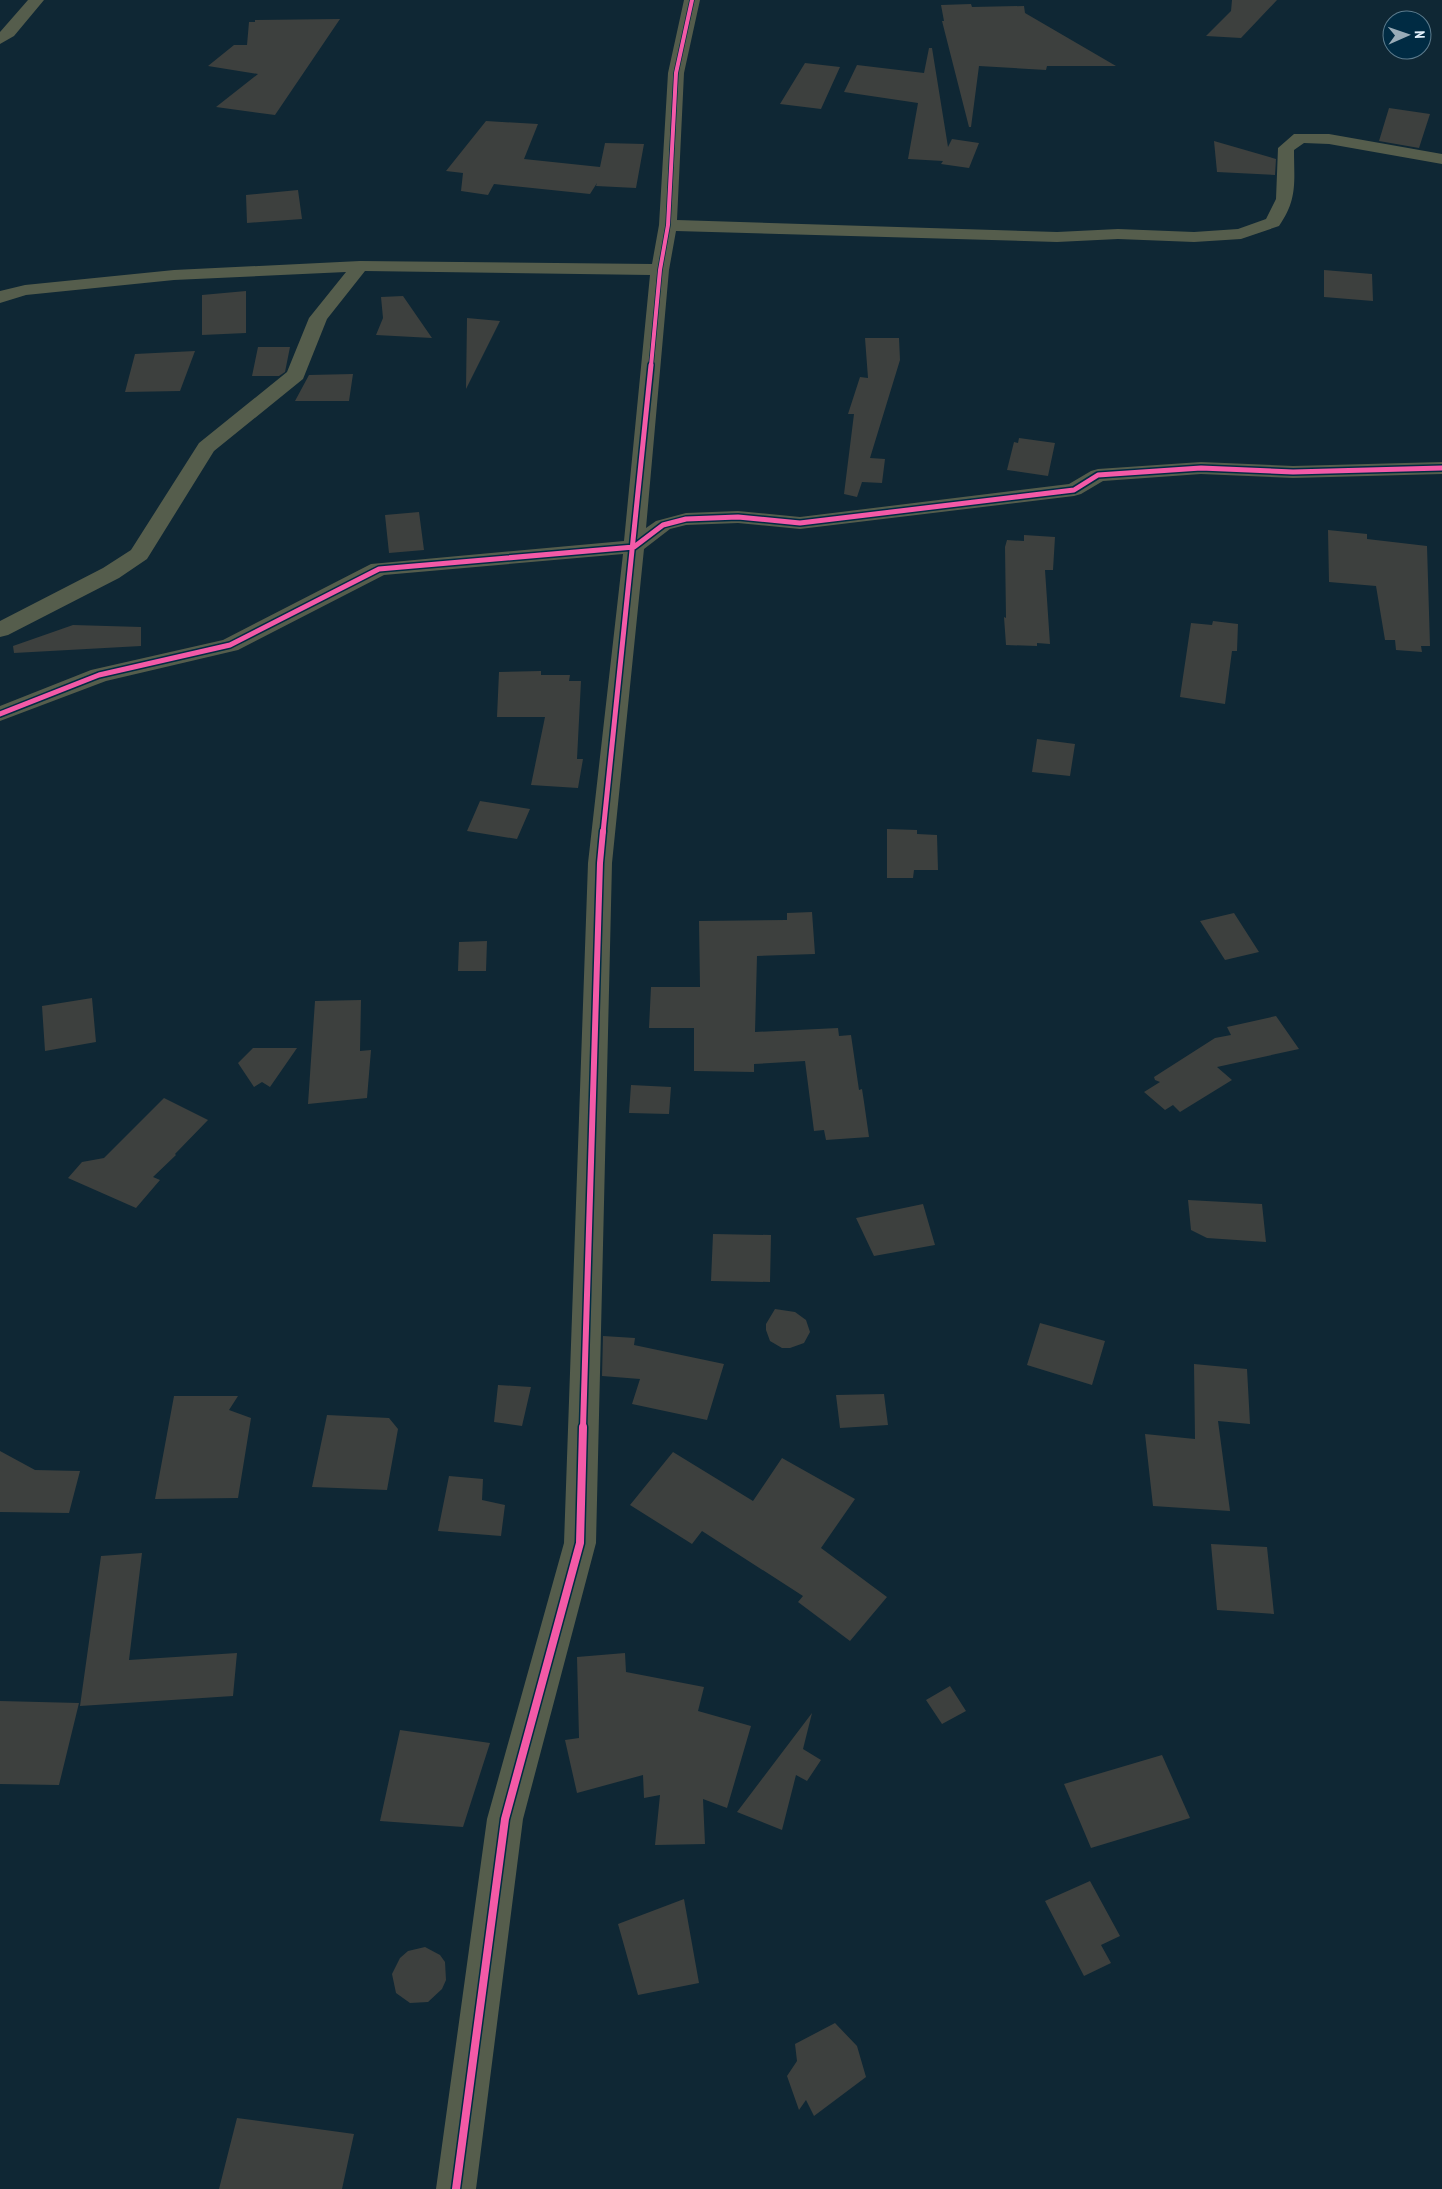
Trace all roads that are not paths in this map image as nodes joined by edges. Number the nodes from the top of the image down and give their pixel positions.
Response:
1 (36, 0) edge
2 (692, 0) edge
3 (0, 39) edge
4 (1442, 159) edge
5 (668, 224) junction
6 (360, 266) junction
7 (660, 270) junction
8 (0, 298) edge
9 (1442, 468) edge
10 (634, 548) junction
11 (0, 630) edge
12 (0, 714) edge
13 (456, 2189) edge

1 - 3 street
2 - 5 street
4 - 5 street
5 - 7 street
6 - 7 street
6 - 8 street
6 - 11 street
7 - 10 street
9 - 10 street
10 - 12 street
10 - 13 street

